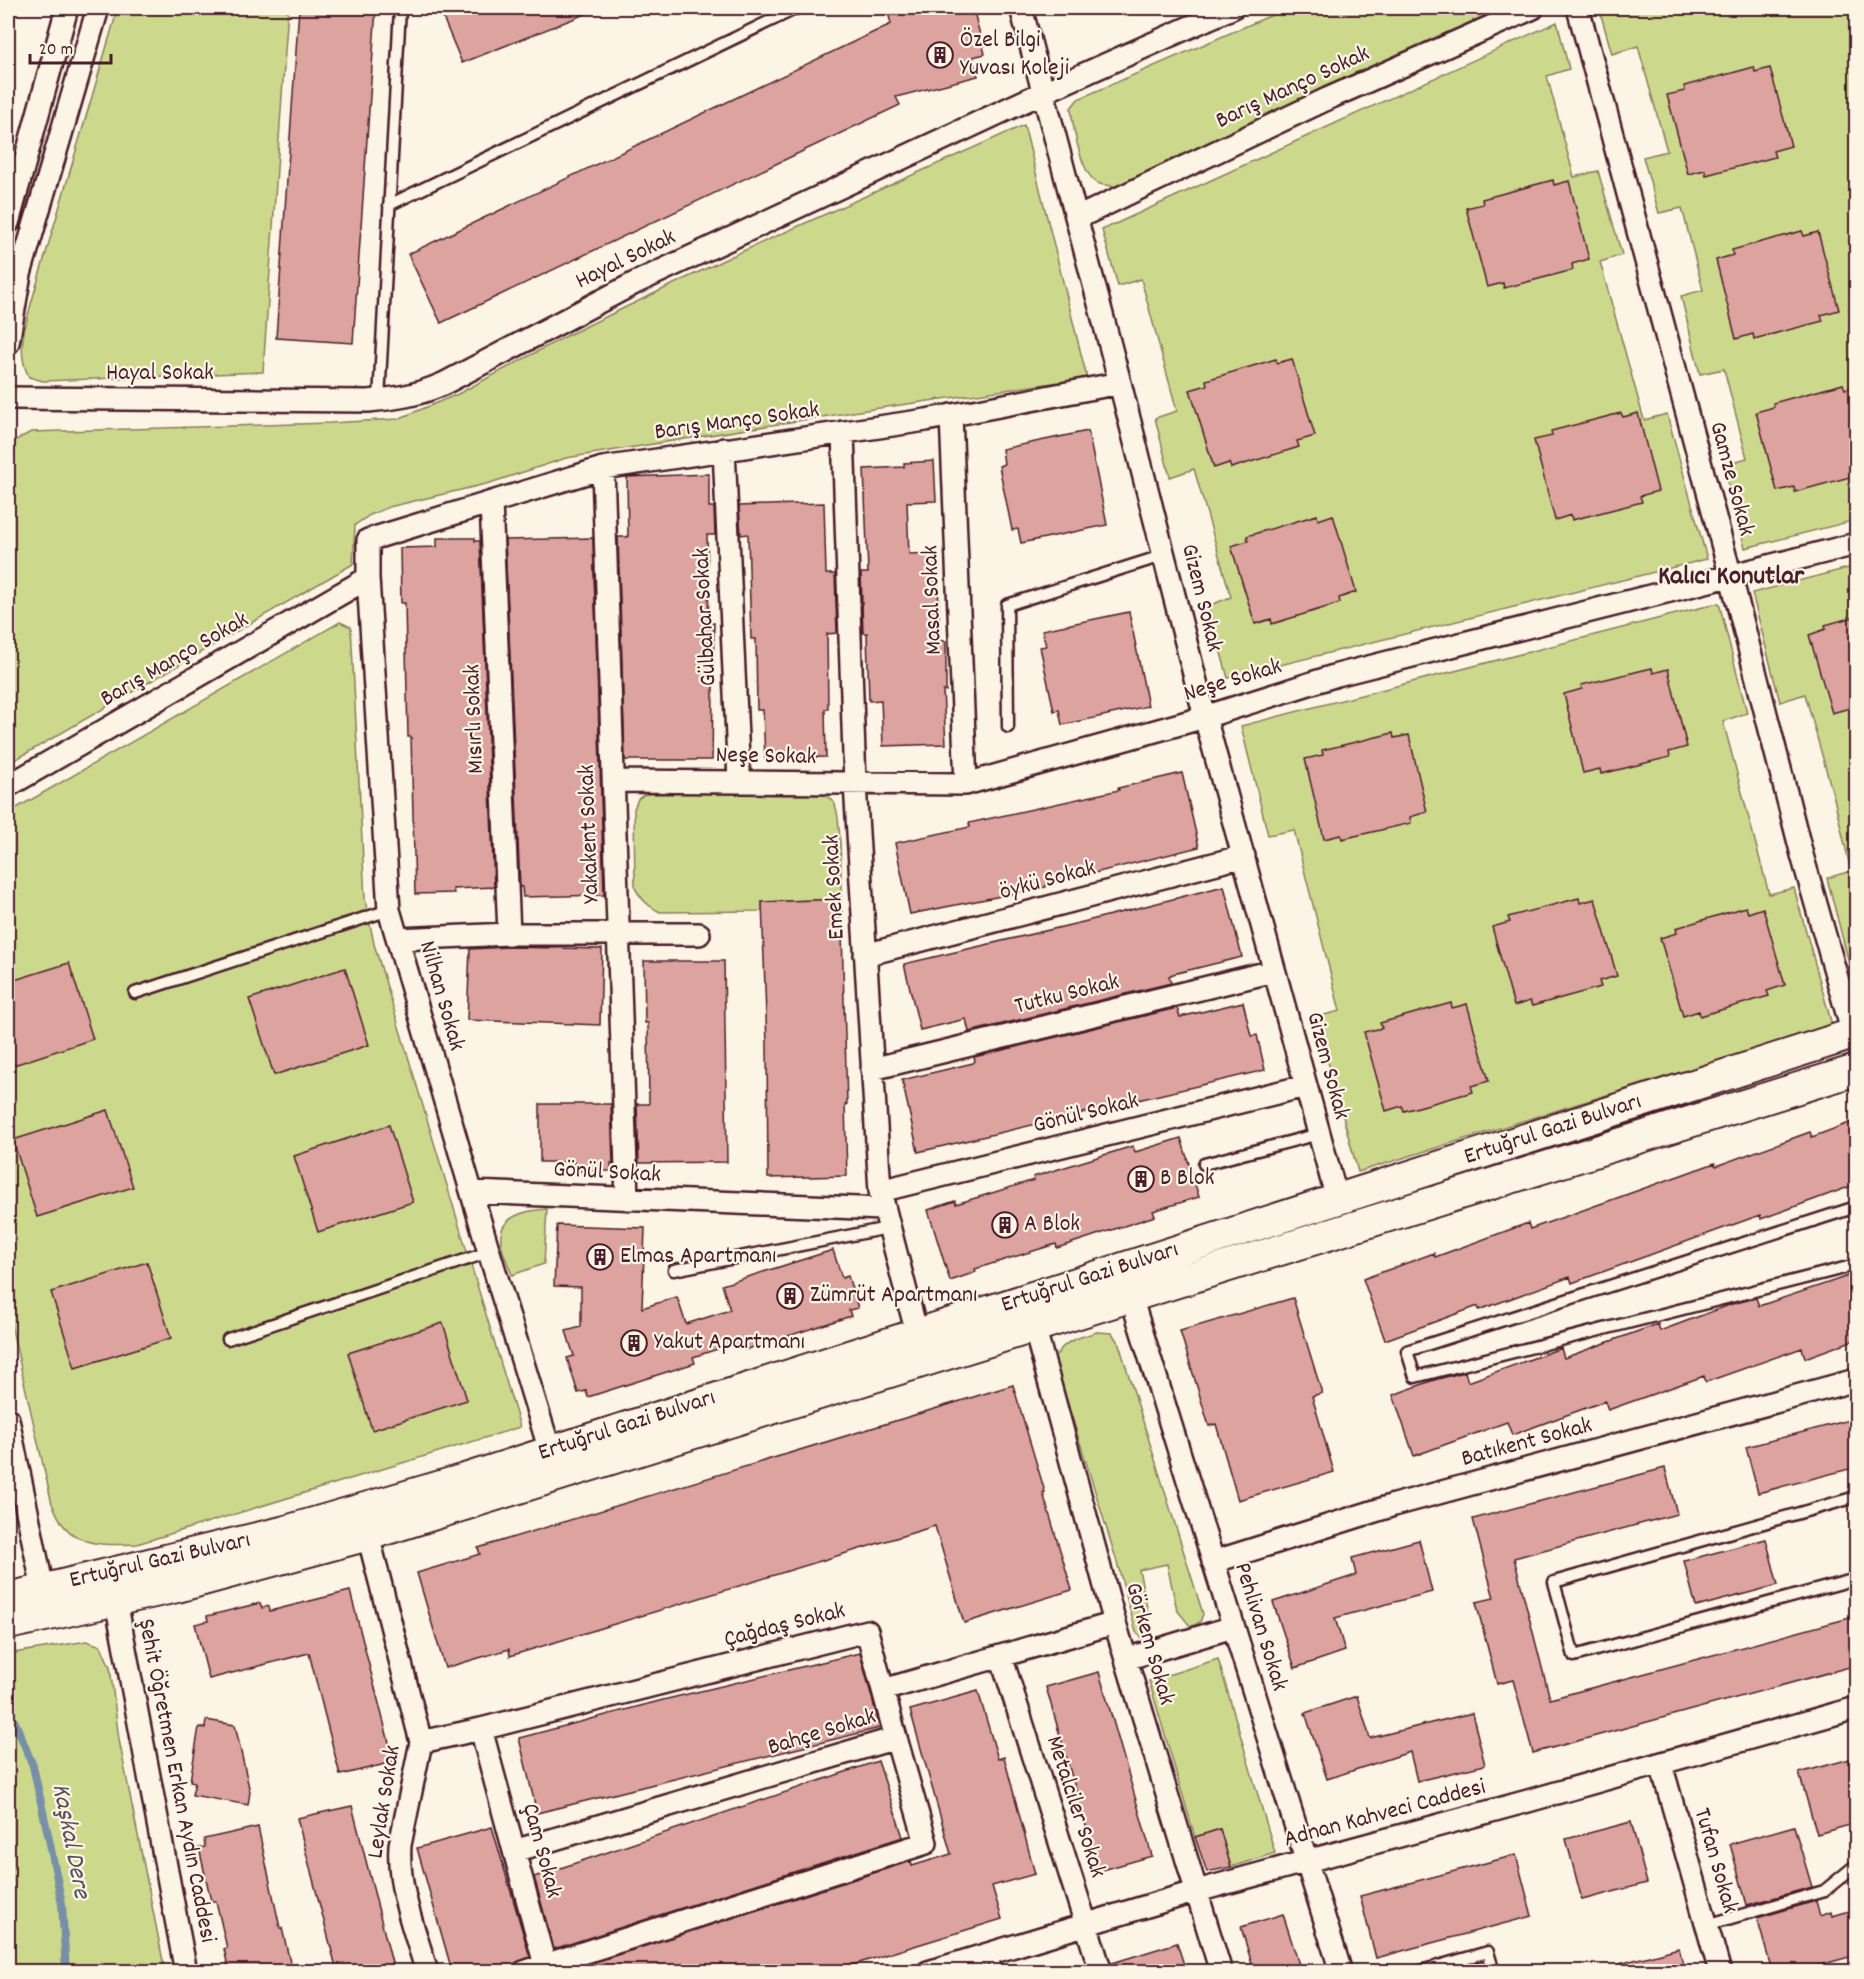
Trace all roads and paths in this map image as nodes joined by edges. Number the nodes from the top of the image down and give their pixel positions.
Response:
1 (67, 8) edge
2 (98, 8) edge
3 (400, 8) edge
4 (797, 8) edge
5 (1021, 8) edge
6 (1232, 8) edge
7 (1533, 8) edge
8 (1578, 8) edge
9 (1044, 92) junction
10 (389, 205) junction
11 (1077, 218) junction
12 (8, 223) edge
13 (14, 271) edge
14 (8, 343) edge
15 (1120, 383) junction
16 (8, 398) edge
17 (379, 400) junction
18 (951, 415) junction
19 (843, 432) junction
20 (724, 448) junction
21 (603, 468) junction
22 (491, 502) junction
23 (368, 540) joint
24 (1857, 544) edge
25 (1164, 555) junction
26 (1731, 577) junction
27 (368, 578) junction
28 (1204, 717) junction
29 (1008, 727) dead end
30 (614, 781) junction
31 (738, 782) junction
32 (855, 784) junction
33 (966, 784) junction
34 (8, 786) edge
35 (1244, 856) junction
36 (389, 910) junction
37 (509, 934) junction
38 (619, 934) junction
39 (699, 934) dead end
40 (398, 939) junction
41 (865, 955) junction
42 (1274, 971) junction
43 (135, 993) dead end
44 (1855, 1034) edge
45 (872, 1069) junction
46 (1857, 1070) edge
47 (1305, 1086) junction
48 (1318, 1134) junction
49 (1204, 1164) dead end
50 (472, 1192) junction
51 (1337, 1199) junction
52 (627, 1200) junction
53 (1857, 1208) edge
54 (884, 1209) junction
55 (489, 1252) junction
56 (1857, 1265) edge
57 (674, 1270) dead end
58 (1131, 1297) junction
59 (1026, 1299) junction
60 (1034, 1328) junction
61 (917, 1334) junction
62 (228, 1338) dead end
63 (1857, 1380) edge
64 (8, 1419) edge
65 (550, 1451) junction
66 (1857, 1497) edge
67 (368, 1535) junction
68 (1213, 1562) junction
69 (1857, 1579) edge
70 (43, 1589) junction
71 (116, 1601) junction
72 (8, 1603) edge
73 (1115, 1623) junction
74 (1233, 1627) junction
75 (1001, 1656) junction
76 (1126, 1659) junction
77 (883, 1690) junction
78 (1857, 1708) edge
79 (481, 1729) junction
80 (896, 1738) junction
81 (421, 1742) junction
82 (1661, 1764) junction
83 (514, 1851) junction
84 (1308, 1862) junction
85 (1857, 1865) edge
86 (1197, 1891) junction
87 (1085, 1924) junction
88 (1707, 1925) junction
89 (994, 1962) edge
90 (545, 1965) junction
91 (186, 1971) edge
92 (427, 1971) edge
93 (524, 1971) edge
94 (928, 1971) edge
95 (1101, 1971) edge
96 (1221, 1971) edge
97 (1341, 1971) edge
98 (1417, 1971) edge
99 (1494, 1971) edge
100 (1720, 1971) edge

1 - 12 street
2 - 13 street
3 - 10 lane
4 - 10 lane
5 - 9 street, Gizem Sokak
6 - 9 street, Hayal Sokak
7 - 11 street, Barış Manço Sokak
8 - 26 street, Gamze Sokak
9 - 11 street, Gizem Sokak
9 - 17 street, Hayal Sokak
10 - 17 lane
11 - 15 street, Gizem Sokak
13 - 14 street
15 - 18 street, Barış Manço Sokak
15 - 25 street, Gizem Sokak
16 - 17 street, Hayal Sokak
18 - 19 street, Barış Manço Sokak
18 - 33 street, Masal Sokak
19 - 20 street, Barış Manço Sokak
19 - 32 street, Emek Sokak
20 - 21 street, Barış Manço Sokak
20 - 31 street, Gülbahar Sokak
21 - 22 street, Barış Manço Sokak
21 - 30 street, Yakakent Sokak
22 - 23 street, Barış Manço Sokak
22 - 37 street, Mısırlı Sokak
23 - 27 street, Nilhan Sokak
24 - 26 street, Neşe Sokak
25 - 28 street, Gizem Sokak
25 - 29 lane
26 - 28 street, Neşe Sokak
26 - 44 street, Gamze Sokak
27 - 34 street, Barış Manço Sokak
27 - 36 street, Nilhan Sokak
28 - 33 street, Neşe Sokak
28 - 35 street, Gizem Sokak
30 - 31 street, Neşe Sokak
30 - 38 street, Yakakent Sokak
31 - 32 street, Neşe Sokak
32 - 33 street, Neşe Sokak
32 - 41 street, Emek Sokak
35 - 41 street, öykü Sokak
35 - 42 street, Gizem Sokak
36 - 40 street, Nilhan Sokak
36 - 43 lane
37 - 38 street
37 - 40 street
38 - 39 street
38 - 52 street, Yakakent Sokak
40 - 50 street, Nilhan Sokak
41 - 45 street, Emek Sokak
42 - 45 street, Tutku Sokak
42 - 47 street, Gizem Sokak
44 - 51 main road, Ertuğrul Gazi Bulvarı
45 - 54 street, Emek Sokak
46 - 58 main road, Ertuğrul Gazi Bulvarı
47 - 48 street, Gizem Sokak
47 - 54 street, Gönül Sokak
48 - 49 lane
48 - 51 street, Gizem Sokak
50 - 52 street, Gönül Sokak
50 - 55 street, Nilhan Sokak
51 - 59 main road, Ertuğrul Gazi Bulvarı
52 - 54 street, Gönül Sokak
53 - 56 lane
54 - 57 lane
54 - 61 street, Emek Sokak
55 - 62 lane
55 - 65 street, Nilhan Sokak
58 - 60 main road, Ertuğrul Gazi Bulvarı
58 - 68 street, Pehlivan Sokak
59 - 60 street, Görkem Sokak
59 - 61 main road, Ertuğrul Gazi Bulvarı
60 - 67 main road, Ertuğrul Gazi Bulvarı
60 - 73 street, Görkem Sokak
61 - 65 main road, Ertuğrul Gazi Bulvarı
63 - 68 street, Batıkent Sokak
64 - 70 street
65 - 70 main road, Ertuğrul Gazi Bulvarı
66 - 69 lane
67 - 71 main road, Ertuğrul Gazi Bulvarı
67 - 81 street, Leylak Sokak
68 - 74 street, Pehlivan Sokak
70 - 72 main road, Ertuğrul Gazi Bulvarı
71 - 72 main road, Ertuğrul Gazi Bulvarı
71 - 91 street, Şehit Öğretmen Erkan Aydın Caddesi
73 - 75 street
73 - 76 street, Görkem Sokak
74 - 76 street
74 - 84 street, Pehlivan Sokak
75 - 77 street
75 - 87 street, Metalciler Sokak
76 - 86 street, Görkem Sokak
77 - 79 street, Çağdaş Sokak
77 - 80 street
78 - 82 street, Adnan Kahveci Caddesi
79 - 81 street, Çağdaş Sokak
79 - 83 street, Çam Sokak
80 - 83 street, Bahçe Sokak
80 - 90 street, Bahçe Sokak
81 - 92 street, Leylak Sokak
82 - 84 street, Adnan Kahveci Caddesi
82 - 88 street, Tufan Sokak
83 - 90 street, Çam Sokak
84 - 86 street, Adnan Kahveci Caddesi
84 - 97 street, Pehlivan Sokak
85 - 88 lane
86 - 87 street, Adnan Kahveci Caddesi
86 - 96 street, Görkem Sokak
87 - 89 street, Adnan Kahveci Caddesi
87 - 95 street, Metalciler Sokak
88 - 100 street, Tufan Sokak
89 - 94 street, Adnan Kahveci Caddesi
90 - 93 street
98 - 99 lane

